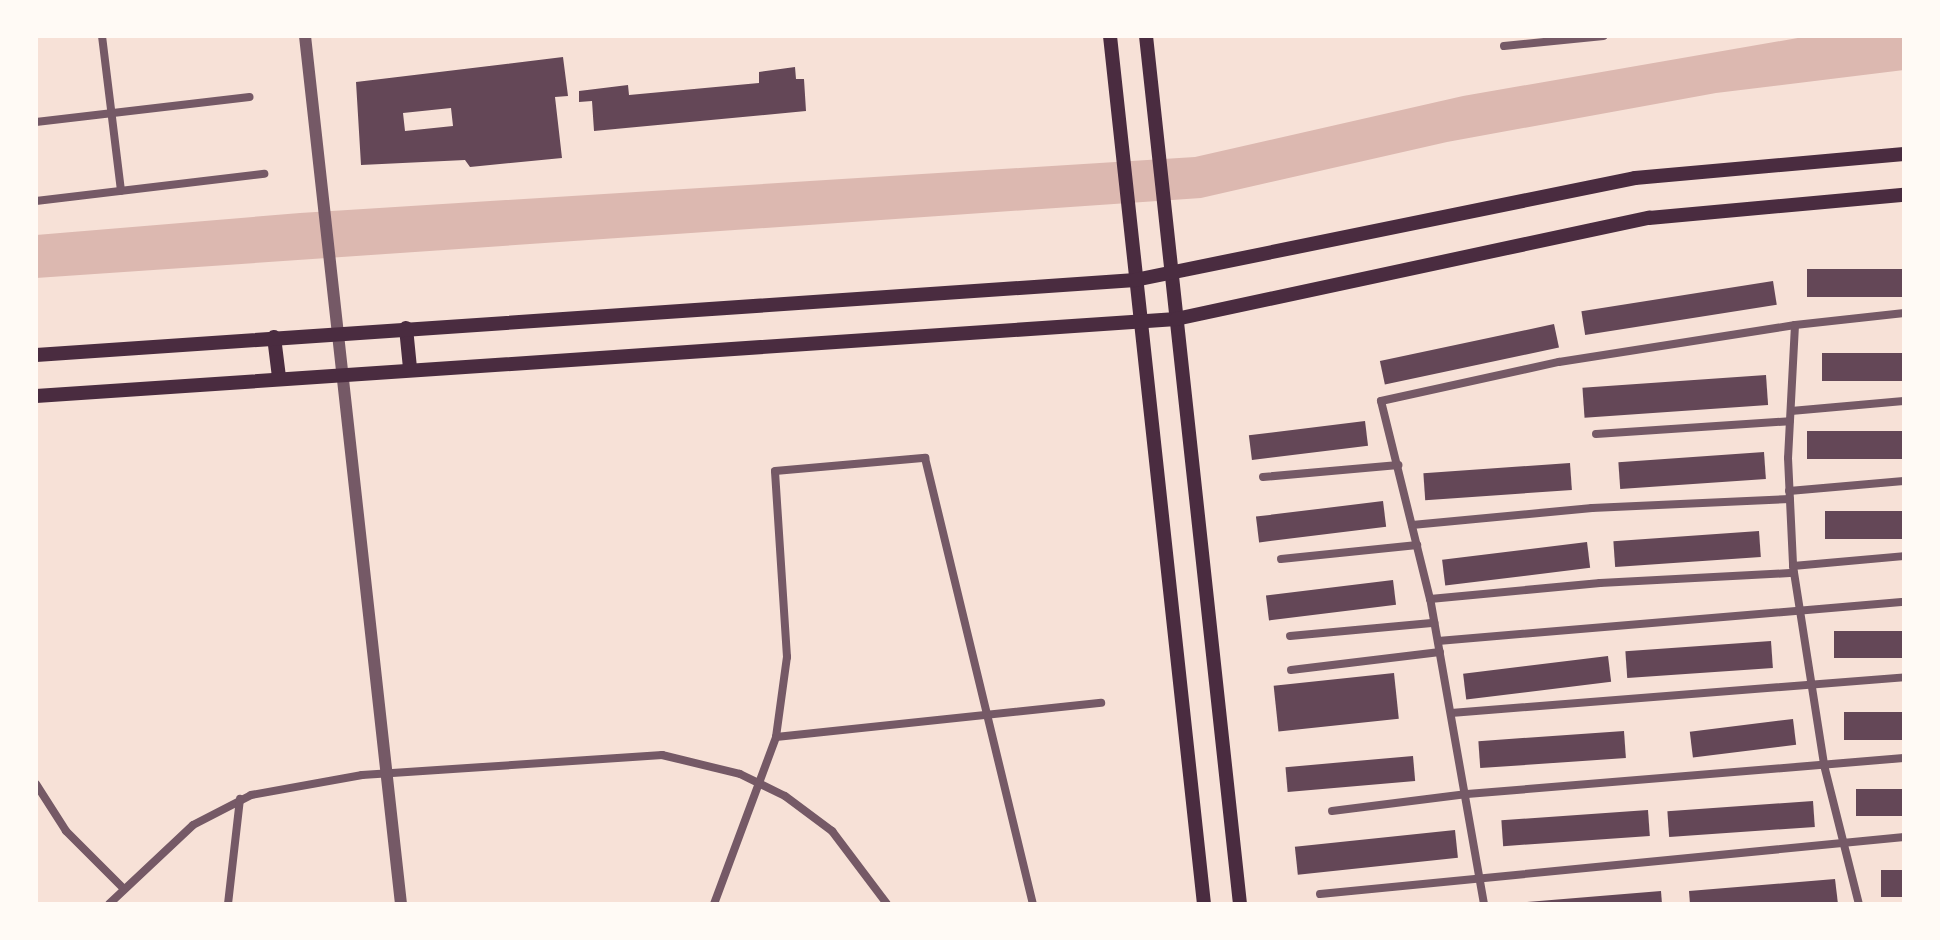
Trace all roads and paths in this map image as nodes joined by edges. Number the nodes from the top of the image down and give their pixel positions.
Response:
1 (102, 36) edge
2 (305, 36) edge
3 (1110, 36) edge
4 (1146, 36) edge
5 (1604, 36) edge
6 (1504, 46) dead end
7 (250, 97) dead end
8 (112, 113) junction
9 (36, 122) edge
10 (1904, 154) edge
11 (264, 174) dead end
12 (121, 191) junction
13 (1904, 195) edge
14 (36, 201) edge
15 (1172, 275) junction
16 (1135, 280) junction
17 (1904, 313) edge
18 (1176, 319) junction
19 (1140, 322) junction
20 (1795, 325) junction
21 (406, 328) junction
22 (336, 333) junction
23 (274, 337) junction
24 (36, 355) edge
25 (410, 368) junction
26 (341, 372) junction
27 (279, 377) junction
28 (36, 396) edge
29 (1904, 401) edge
30 (1791, 411) junction
31 (1790, 421) junction
32 (1596, 434) dead end
33 (1398, 465) junction
34 (1263, 477) dead end
35 (1904, 481) edge
36 (1790, 495) junction
37 (1412, 525) junction
38 (1417, 545) junction
39 (1904, 556) edge
40 (1281, 559) dead end
41 (1794, 570) junction
42 (1430, 599) junction
43 (1904, 602) edge
44 (1798, 610) junction
45 (1434, 623) junction
46 (1290, 636) dead end
47 (1438, 641) junction
48 (1440, 652) junction
49 (1291, 670) dead end
50 (1904, 677) edge
51 (1809, 685) junction
52 (1101, 703) dead end
53 (1451, 713) junction
54 (990, 715) junction
55 (776, 737) junction
56 (1904, 758) edge
57 (1824, 765) junction
58 (386, 773) junction
59 (36, 784) edge
60 (760, 784) junction
61 (1467, 794) junction
62 (240, 799) junction
63 (1332, 811) dead end
64 (1904, 837) edge
65 (1844, 843) junction
66 (1481, 876) junction
67 (123, 888) junction
68 (1320, 894) dead end
69 (109, 904) edge
70 (228, 904) edge
71 (401, 904) edge
72 (714, 904) edge
73 (887, 904) edge
74 (1033, 904) edge
75 (1204, 904) edge
76 (1240, 904) edge
77 (1484, 904) edge
78 (1859, 904) edge

1 - 8 street
2 - 22 street
3 - 16 main road
4 - 15 main road
5 - 6 street
7 - 8 street
8 - 9 street
8 - 12 street
10 - 15 main road
11 - 12 street
12 - 14 street
13 - 18 main road
15 - 16 main road
15 - 18 main road
16 - 19 main road
16 - 21 main road
17 - 20 street
18 - 19 main road
18 - 76 main road
19 - 25 main road
19 - 75 main road
20 - 30 street
20 - 33 street
21 - 22 main road
21 - 25 main road
22 - 23 main road
22 - 26 street
23 - 24 main road
23 - 27 main road
25 - 26 main road
26 - 27 main road
26 - 58 street
27 - 28 main road
29 - 30 street
30 - 31 street
31 - 32 street
31 - 36 street
33 - 34 street
33 - 37 street
35 - 36 street
36 - 37 street
36 - 41 street
37 - 38 street
38 - 40 street
38 - 42 street
39 - 41 street
41 - 42 street
41 - 44 street
42 - 45 street
43 - 44 street
44 - 47 street
44 - 51 street
45 - 46 street
45 - 47 street
47 - 48 street
48 - 49 street
48 - 53 street
50 - 51 street
51 - 53 street
51 - 57 street
52 - 54 street
53 - 61 street
54 - 55 street
54 - 55 street
54 - 74 street
55 - 60 street
56 - 57 street
57 - 61 street
57 - 65 street
58 - 60 street
58 - 62 street
58 - 71 street
59 - 67 street
60 - 72 street
60 - 73 street
61 - 63 street
61 - 66 street
62 - 67 street
62 - 70 street
64 - 65 street
65 - 66 street
65 - 78 street
66 - 68 street
66 - 77 street
67 - 69 street

